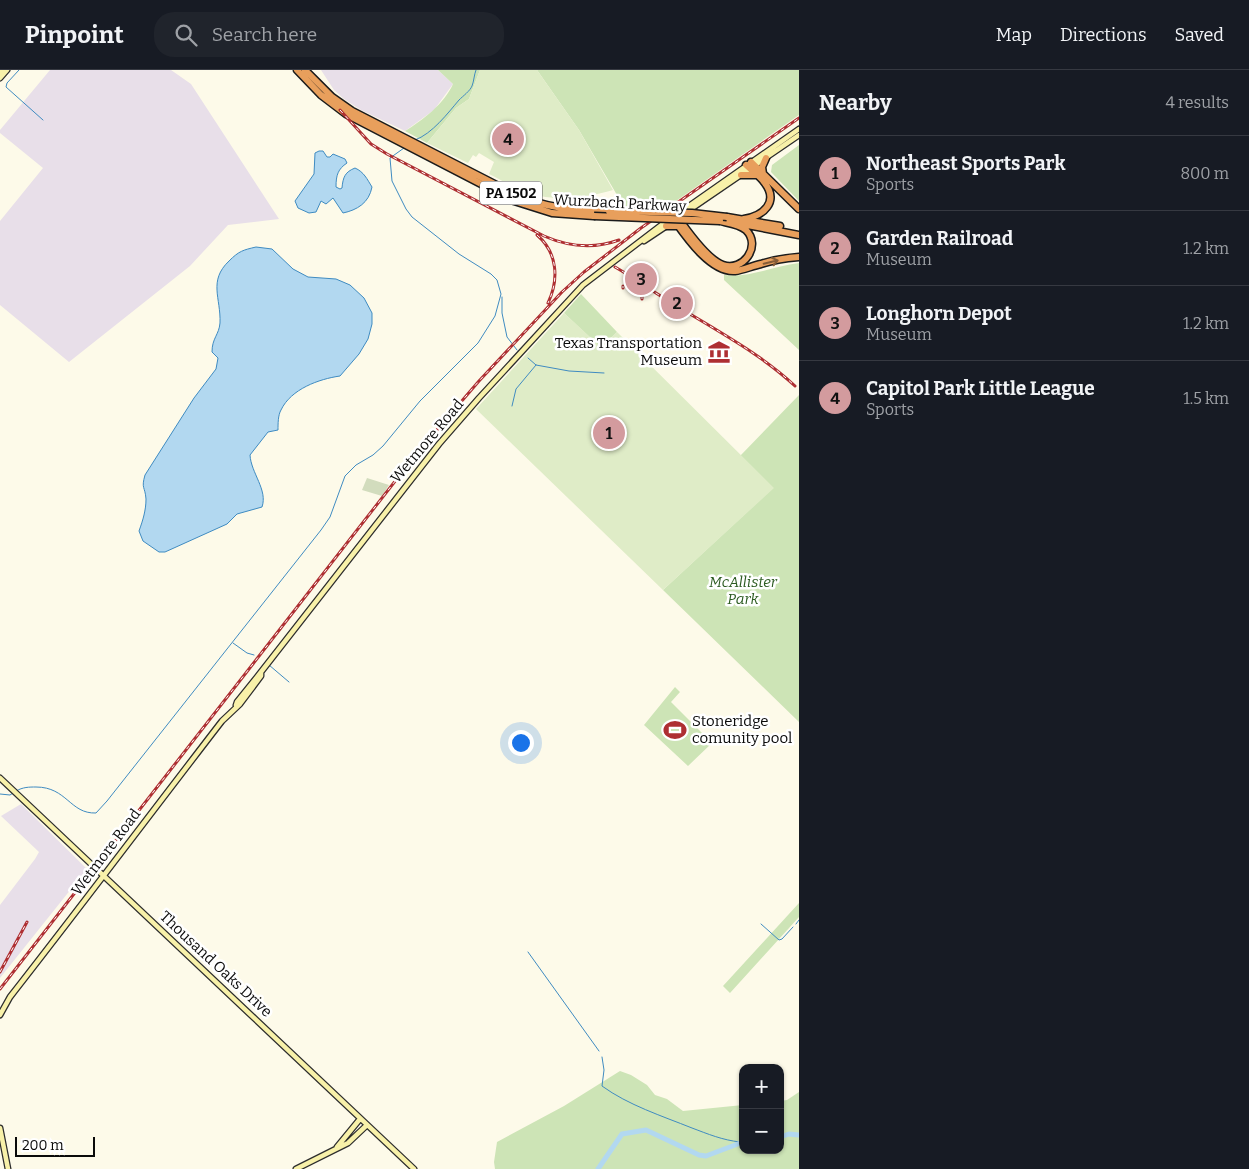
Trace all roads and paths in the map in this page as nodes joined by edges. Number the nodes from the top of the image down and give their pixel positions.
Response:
1 (7, 70) edge
2 (298, 70) edge
3 (305, 70) edge
4 (0, 78) edge
5 (799, 129) edge
6 (799, 135) edge
7 (420, 150) junction
8 (766, 158) junction
9 (750, 166) junction
10 (741, 175) junction
11 (760, 175) junction
12 (799, 209) edge
13 (687, 212) junction
14 (744, 219) junction
15 (677, 221) junction
16 (720, 221) junction
17 (666, 226) joint
18 (799, 231) edge
19 (799, 235) edge
20 (634, 246) junction
21 (799, 257) edge
22 (0, 778) edge
23 (104, 876) junction
24 (0, 1016) edge
25 (360, 1119) junction
26 (367, 1125) junction
27 (0, 1128) edge
28 (336, 1148) junction
29 (8, 1169) edge
30 (296, 1169) edge
31 (414, 1169) edge

1 - 4 main road
2 - 7 highway, Wurzbach Parkway / PA 1502
3 - 7 highway, Wurzbach Parkway / PA 1502
5 - 9 main road, Wetmore Road
6 - 8 main road, Wetmore Road
7 - 14 highway, Wurzbach Parkway / PA 1502, bridge
7 - 16 highway, Wurzbach Parkway / PA 1502, bridge
8 - 9 main road, Wetmore Road
8 - 11 highway
9 - 10 main road, Wetmore Road
9 - 11 highway
9 - 15 main road, Wetmore Road
10 - 11 highway
10 - 13 main road, Wetmore Road
11 - 12 highway
11 - 14 highway
13 - 15 main road, Wetmore Road
13 - 15 highway
14 - 18 highway, Wurzbach Parkway / PA 1502
15 - 16 highway
15 - 17 highway
15 - 20 main road, Wetmore Road
15 -> 21 highway
16 - 19 highway, Wurzbach Parkway / PA 1502
17 - 20 main road, Wetmore Road
20 - 23 main road, Wetmore Road
22 - 23 main road, Thousand Oaks Drive
23 - 24 main road, Wetmore Road
23 - 25 main road, Thousand Oaks Drive
25 - 26 main road, Thousand Oaks Drive
25 - 28 main road
26 - 28 main road
26 - 31 main road, Thousand Oaks Drive
27 - 29 main road
28 - 30 main road

